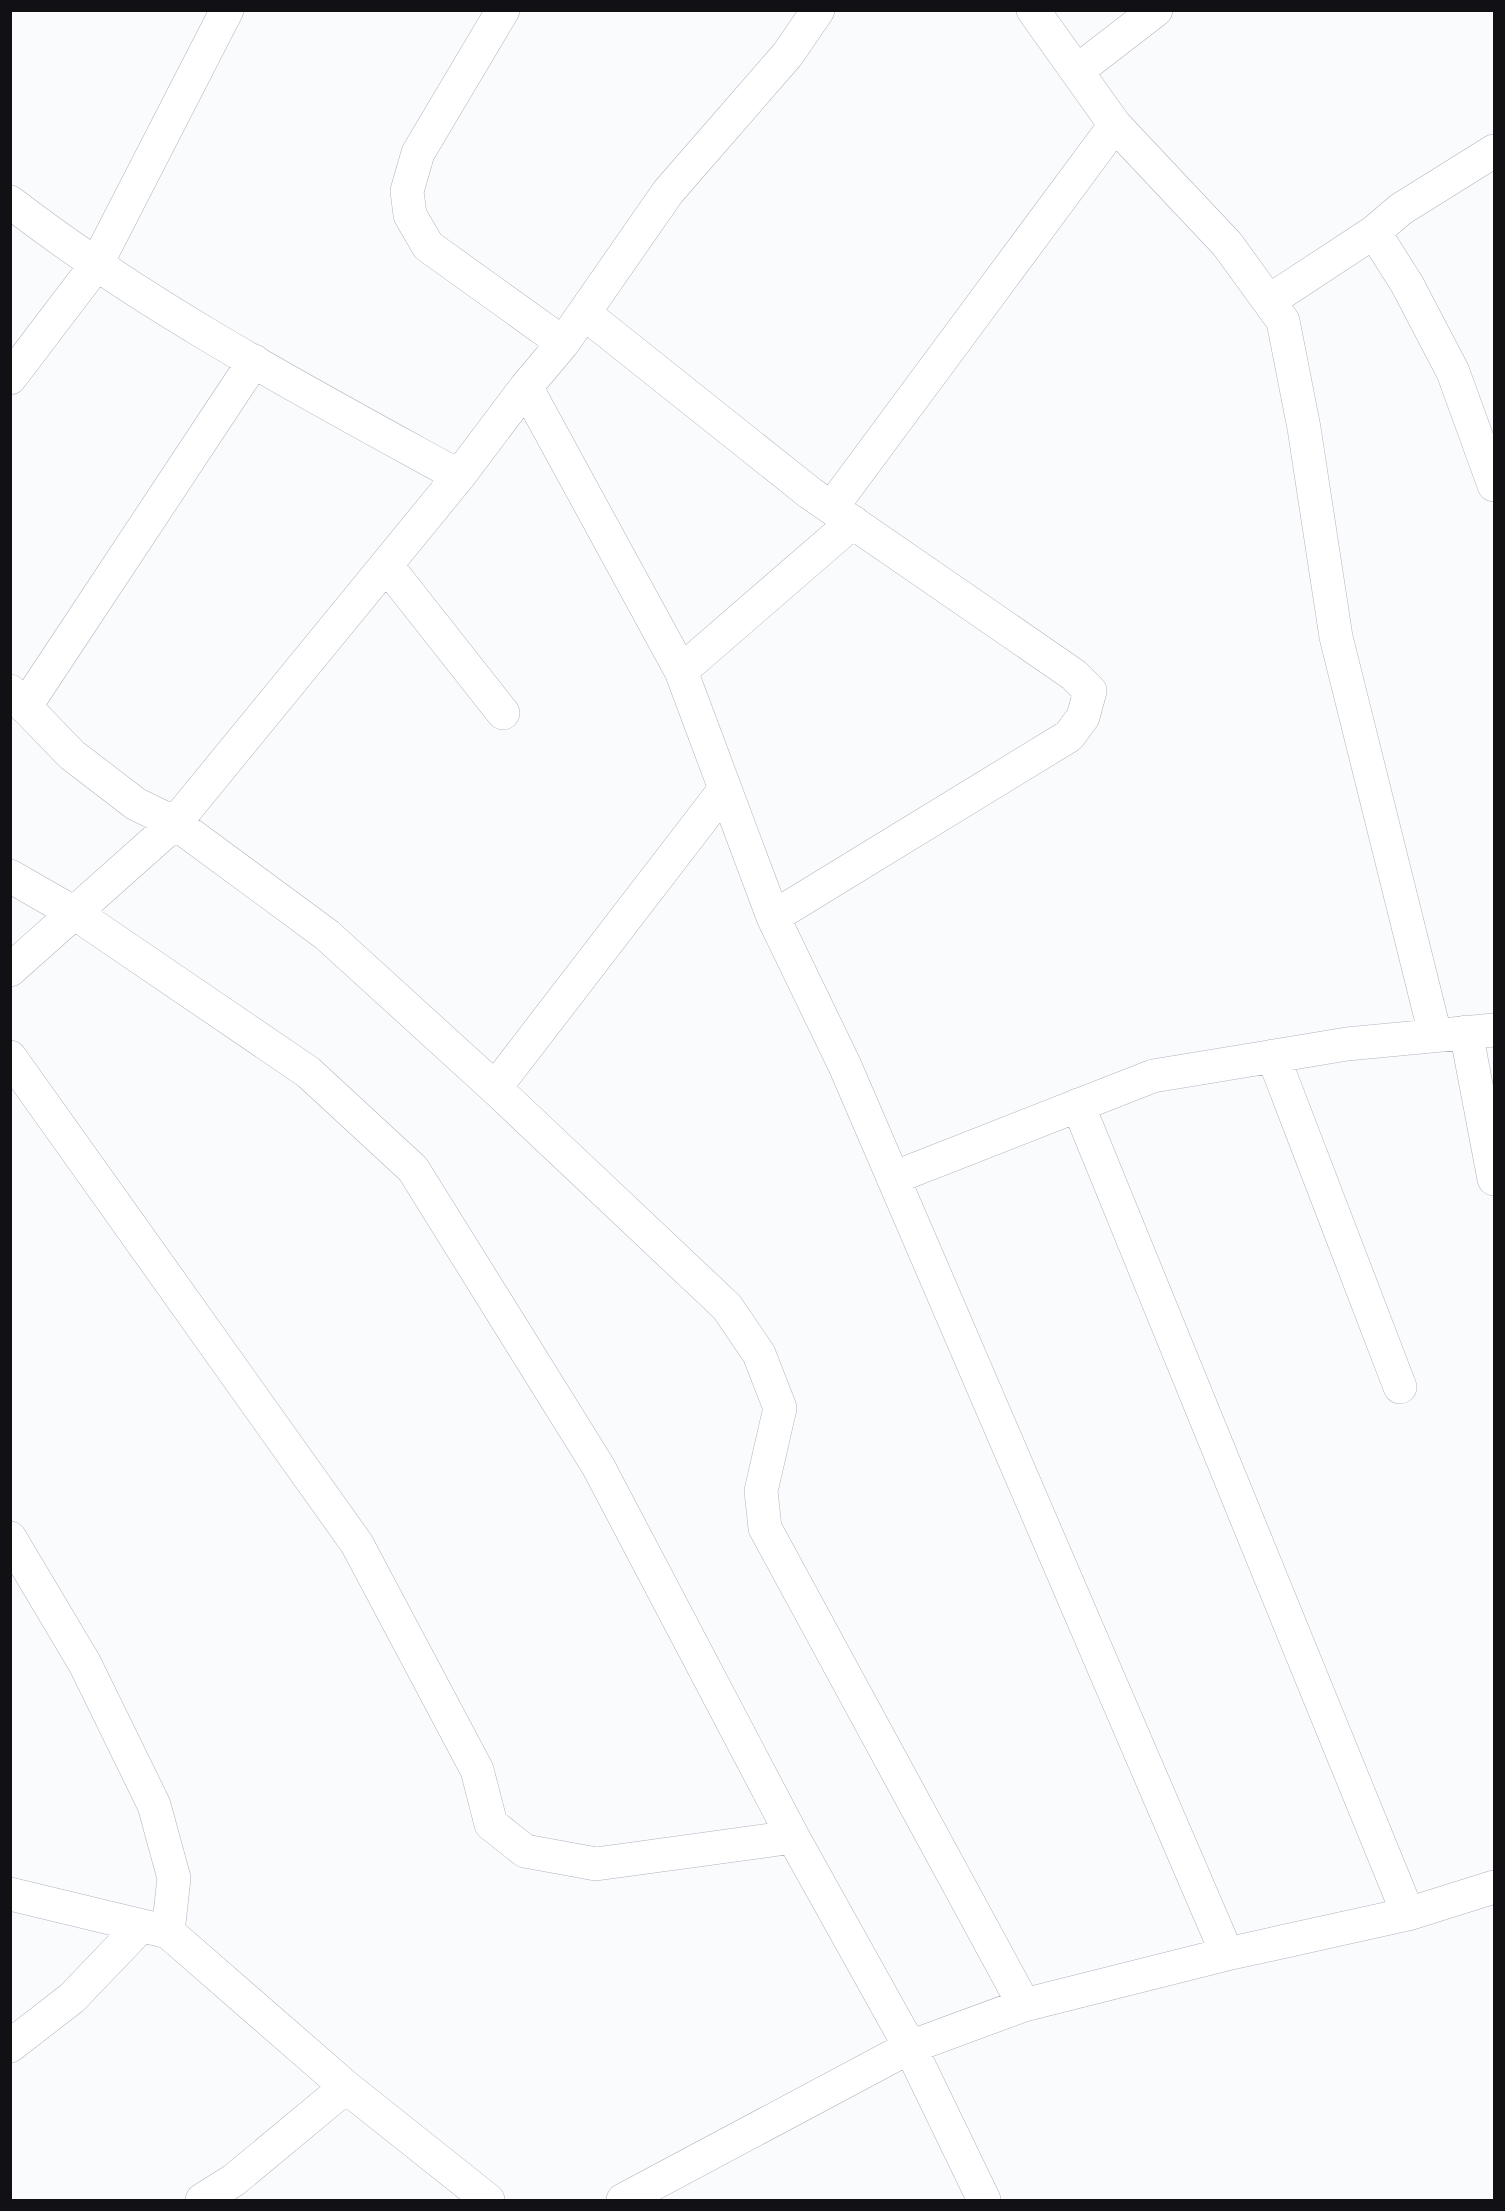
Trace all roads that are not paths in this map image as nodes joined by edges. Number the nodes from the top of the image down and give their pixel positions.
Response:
1 (227, 10) edge
2 (504, 10) edge
3 (818, 10) edge
4 (1033, 10) edge
5 (1156, 10) edge
6 (1077, 71) junction
7 (1115, 125) junction
8 (1494, 152) edge
9 (10, 202) edge
10 (1374, 232) junction
11 (96, 265) junction
12 (1269, 302) junction
13 (584, 312) junction
14 (563, 343) junction
15 (254, 361) junction
16 (10, 378) edge
17 (526, 387) junction
18 (459, 477) junction
19 (1494, 485) edge
20 (843, 515) junction
21 (387, 566) junction
22 (681, 671) junction
23 (18, 699) edge
24 (503, 713) dead end
25 (725, 789) junction
26 (175, 823) junction
27 (10, 876) edge
28 (76, 914) junction
29 (773, 917) junction
30 (10, 970) edge
31 (1465, 1032) edge
32 (1273, 1056) junction
33 (10, 1057) edge
34 (495, 1088) junction
35 (1078, 1105) junction
36 (893, 1178) junction
37 (1494, 1179) edge
38 (1400, 1387) dead end
39 (10, 1538) edge
40 (793, 1837) junction
41 (1494, 1887) edge
42 (10, 1894) edge
43 (1408, 1914) junction
44 (154, 1929) junction
45 (1227, 1954) junction
46 (1024, 2005) junction
47 (10, 2046) edge
48 (910, 2047) junction
49 (346, 2087) junction
50 (202, 2200) edge
51 (488, 2200) edge
52 (623, 2200) edge
53 (984, 2200) edge

1 - 11 street
2 - 14 street
3 - 13 street
4 - 6 street
5 - 6 street
6 - 7 street
7 - 12 street
7 - 20 street
8 - 10 street
9 - 11 street
10 - 12 street
10 - 19 street
11 - 15 street
11 - 16 street
12 - 31 street
13 - 14 street
13 - 20 street
14 - 17 street
15 - 18 street
15 - 23 street
17 - 18 street
17 - 22 street
18 - 21 street
20 - 22 street
20 - 29 street
21 - 24 street
21 - 26 street
22 - 25 street
23 - 26 street
25 - 29 street
25 - 34 street
26 - 28 street
26 - 34 street
27 - 28 street
28 - 30 street
28 - 40 street
29 - 36 street
31 - 32 street
31 - 37 street
32 - 35 street
32 - 38 street
33 - 40 street
34 - 46 street
35 - 36 street
35 - 43 street
36 - 45 street
39 - 44 street
40 - 48 street
41 - 43 street
42 - 44 street
43 - 45 street
44 - 47 street
44 - 49 street
45 - 46 street
46 - 48 street
48 - 52 street
48 - 53 street
49 - 50 street
49 - 51 street

